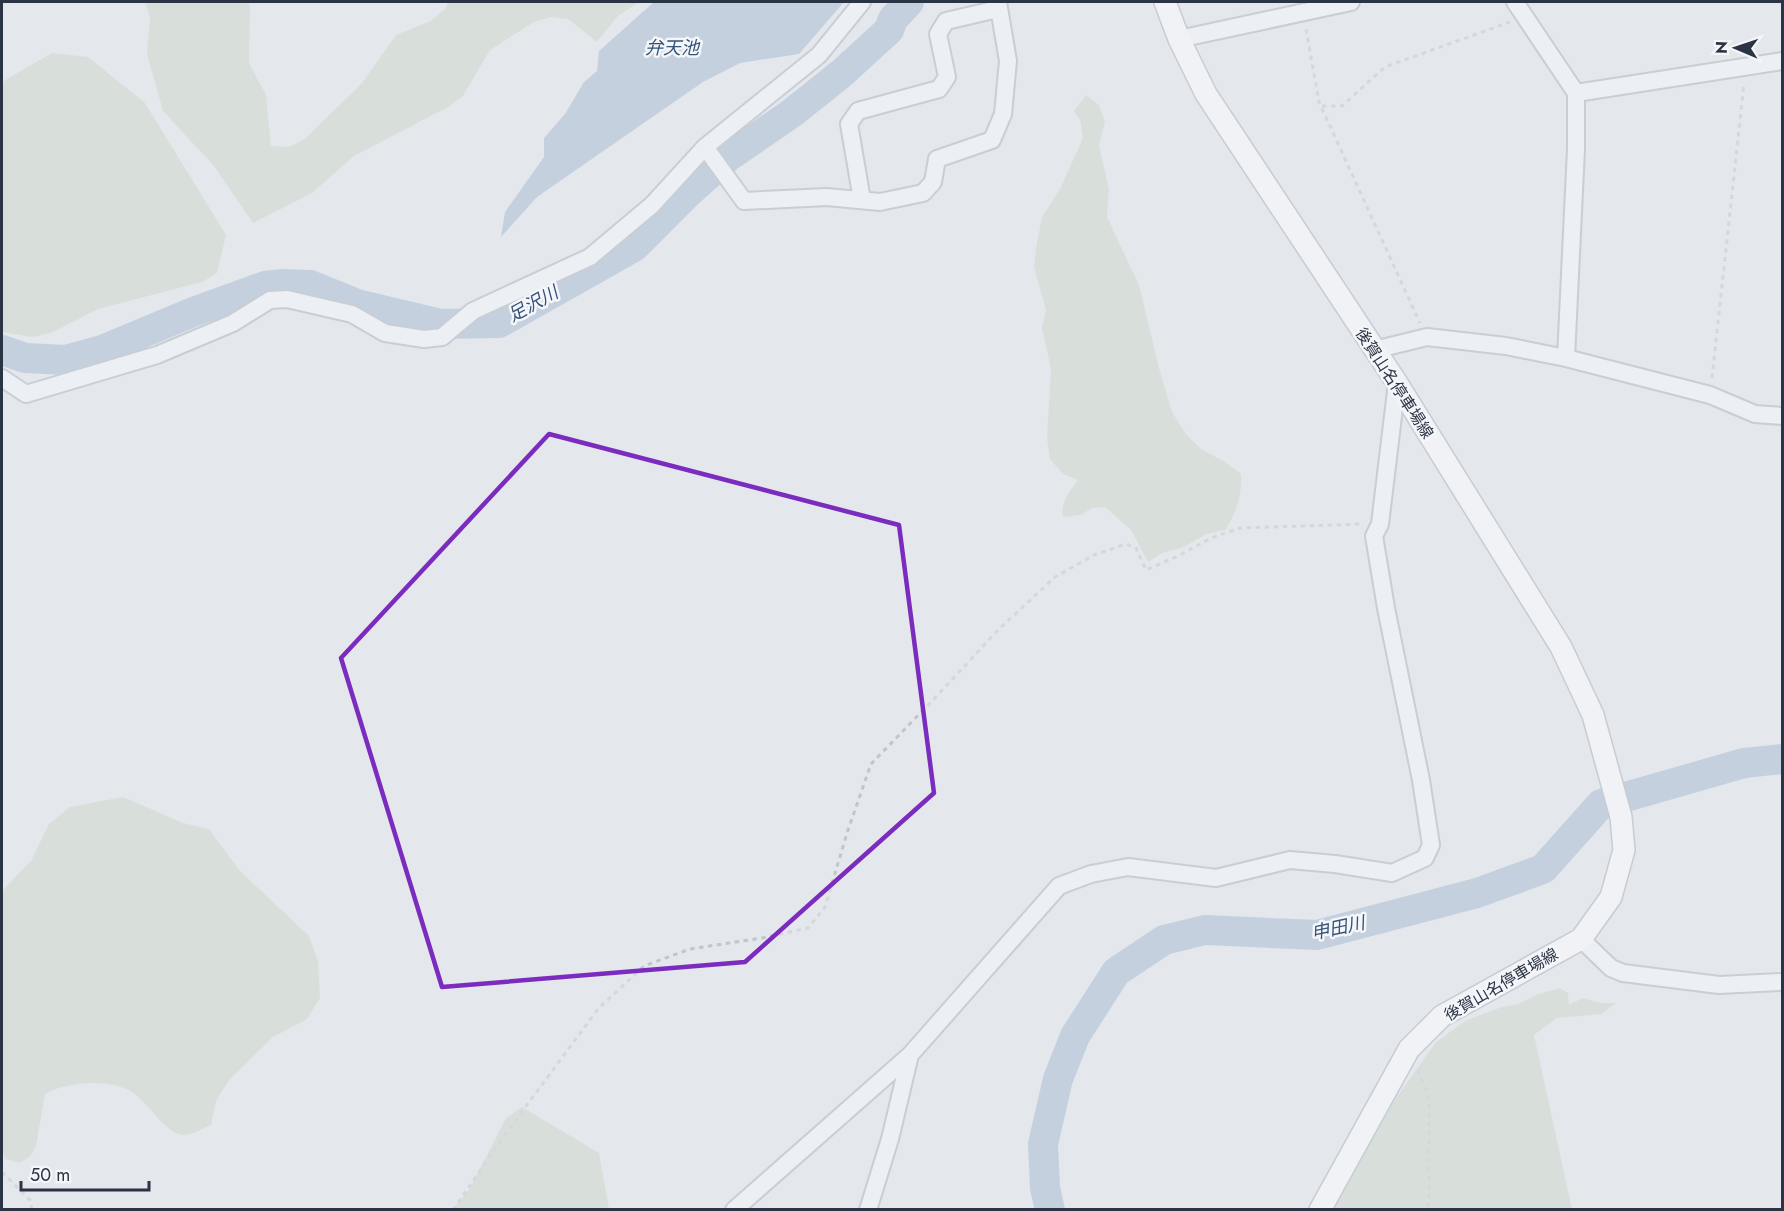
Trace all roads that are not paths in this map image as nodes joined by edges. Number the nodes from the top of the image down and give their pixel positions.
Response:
1 (862, 2) edge
2 (1165, 2) edge
3 (1351, 2) edge
4 (1515, 2) edge
5 (998, 5) edge
6 (1179, 39) junction
7 (1782, 61) edge
8 (1576, 93) junction
9 (705, 147) junction
10 (862, 200) junction
11 (1374, 350) junction
12 (1566, 358) junction
13 (2, 378) edge
14 (1397, 383) junction
15 (1782, 416) edge
16 (1581, 939) junction
17 (1782, 982) edge
18 (910, 1055) junction
19 (734, 1209) edge
20 (868, 1209) edge
21 (1320, 1209) edge

1 - 9 street
2 - 6 main road, 後賀山名停車場線
3 - 6 street
4 - 8 street
5 - 10 street
5 - 10 street
6 - 11 main road, 後賀山名停車場線
7 - 8 street
8 - 12 street
9 - 10 street
9 - 13 street
11 - 12 street
11 - 14 main road, 後賀山名停車場線
12 - 15 street
14 - 16 main road, 後賀山名停車場線
14 - 18 street
16 - 17 street
16 - 21 main road, 後賀山名停車場線
18 - 19 street
18 - 20 street

